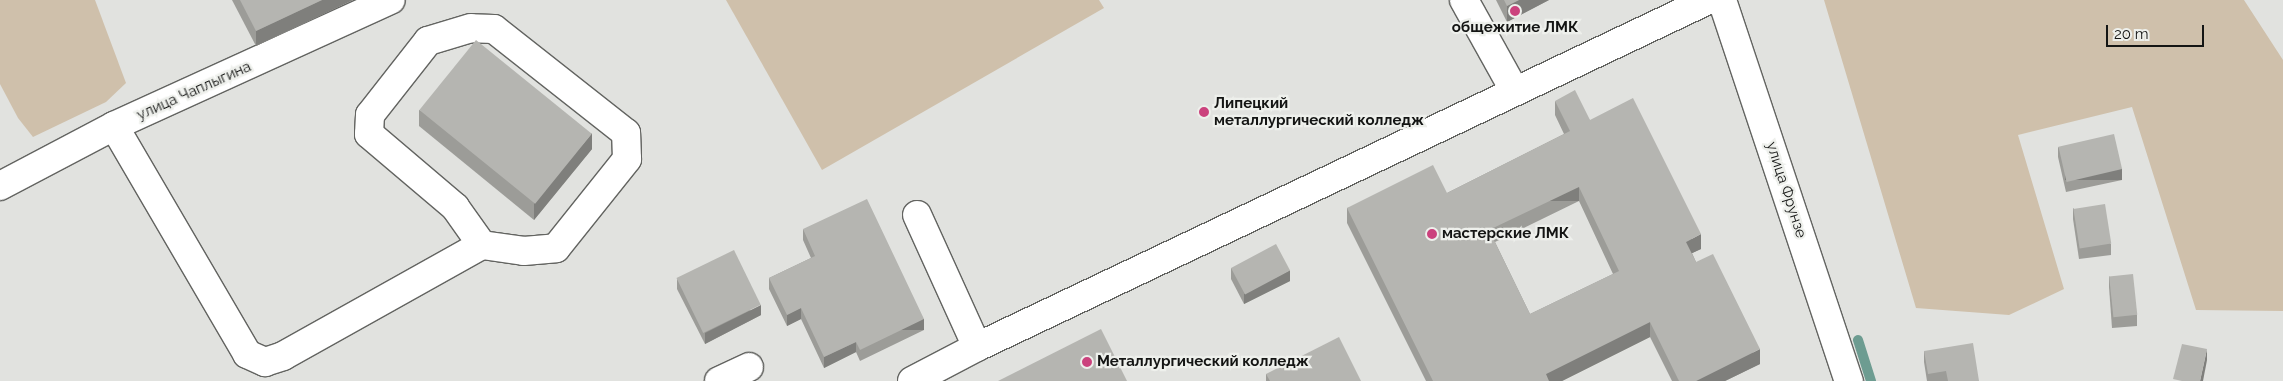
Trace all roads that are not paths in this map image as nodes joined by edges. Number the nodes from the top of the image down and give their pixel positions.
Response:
1 (391, 0) edge
2 (1464, 0) edge
3 (1708, 0) edge
4 (1722, 0) edge
5 (1514, 90) junction
6 (114, 126) junction
7 (2, 181) edge
8 (917, 215) dead end
9 (482, 245) junction
10 (977, 347) junction
11 (749, 367) dead end
12 (719, 381) edge
13 (912, 381) edge
14 (1849, 381) edge

1 - 6 street, улица Чаплыгина
2 - 5 street
3 - 5 street
4 - 14 street, улица Фрунзе
5 - 10 street
6 - 7 street, улица Чаплыгина
6 - 9 street
8 - 10 street
9 - 9 street
10 - 13 street
11 - 12 street

